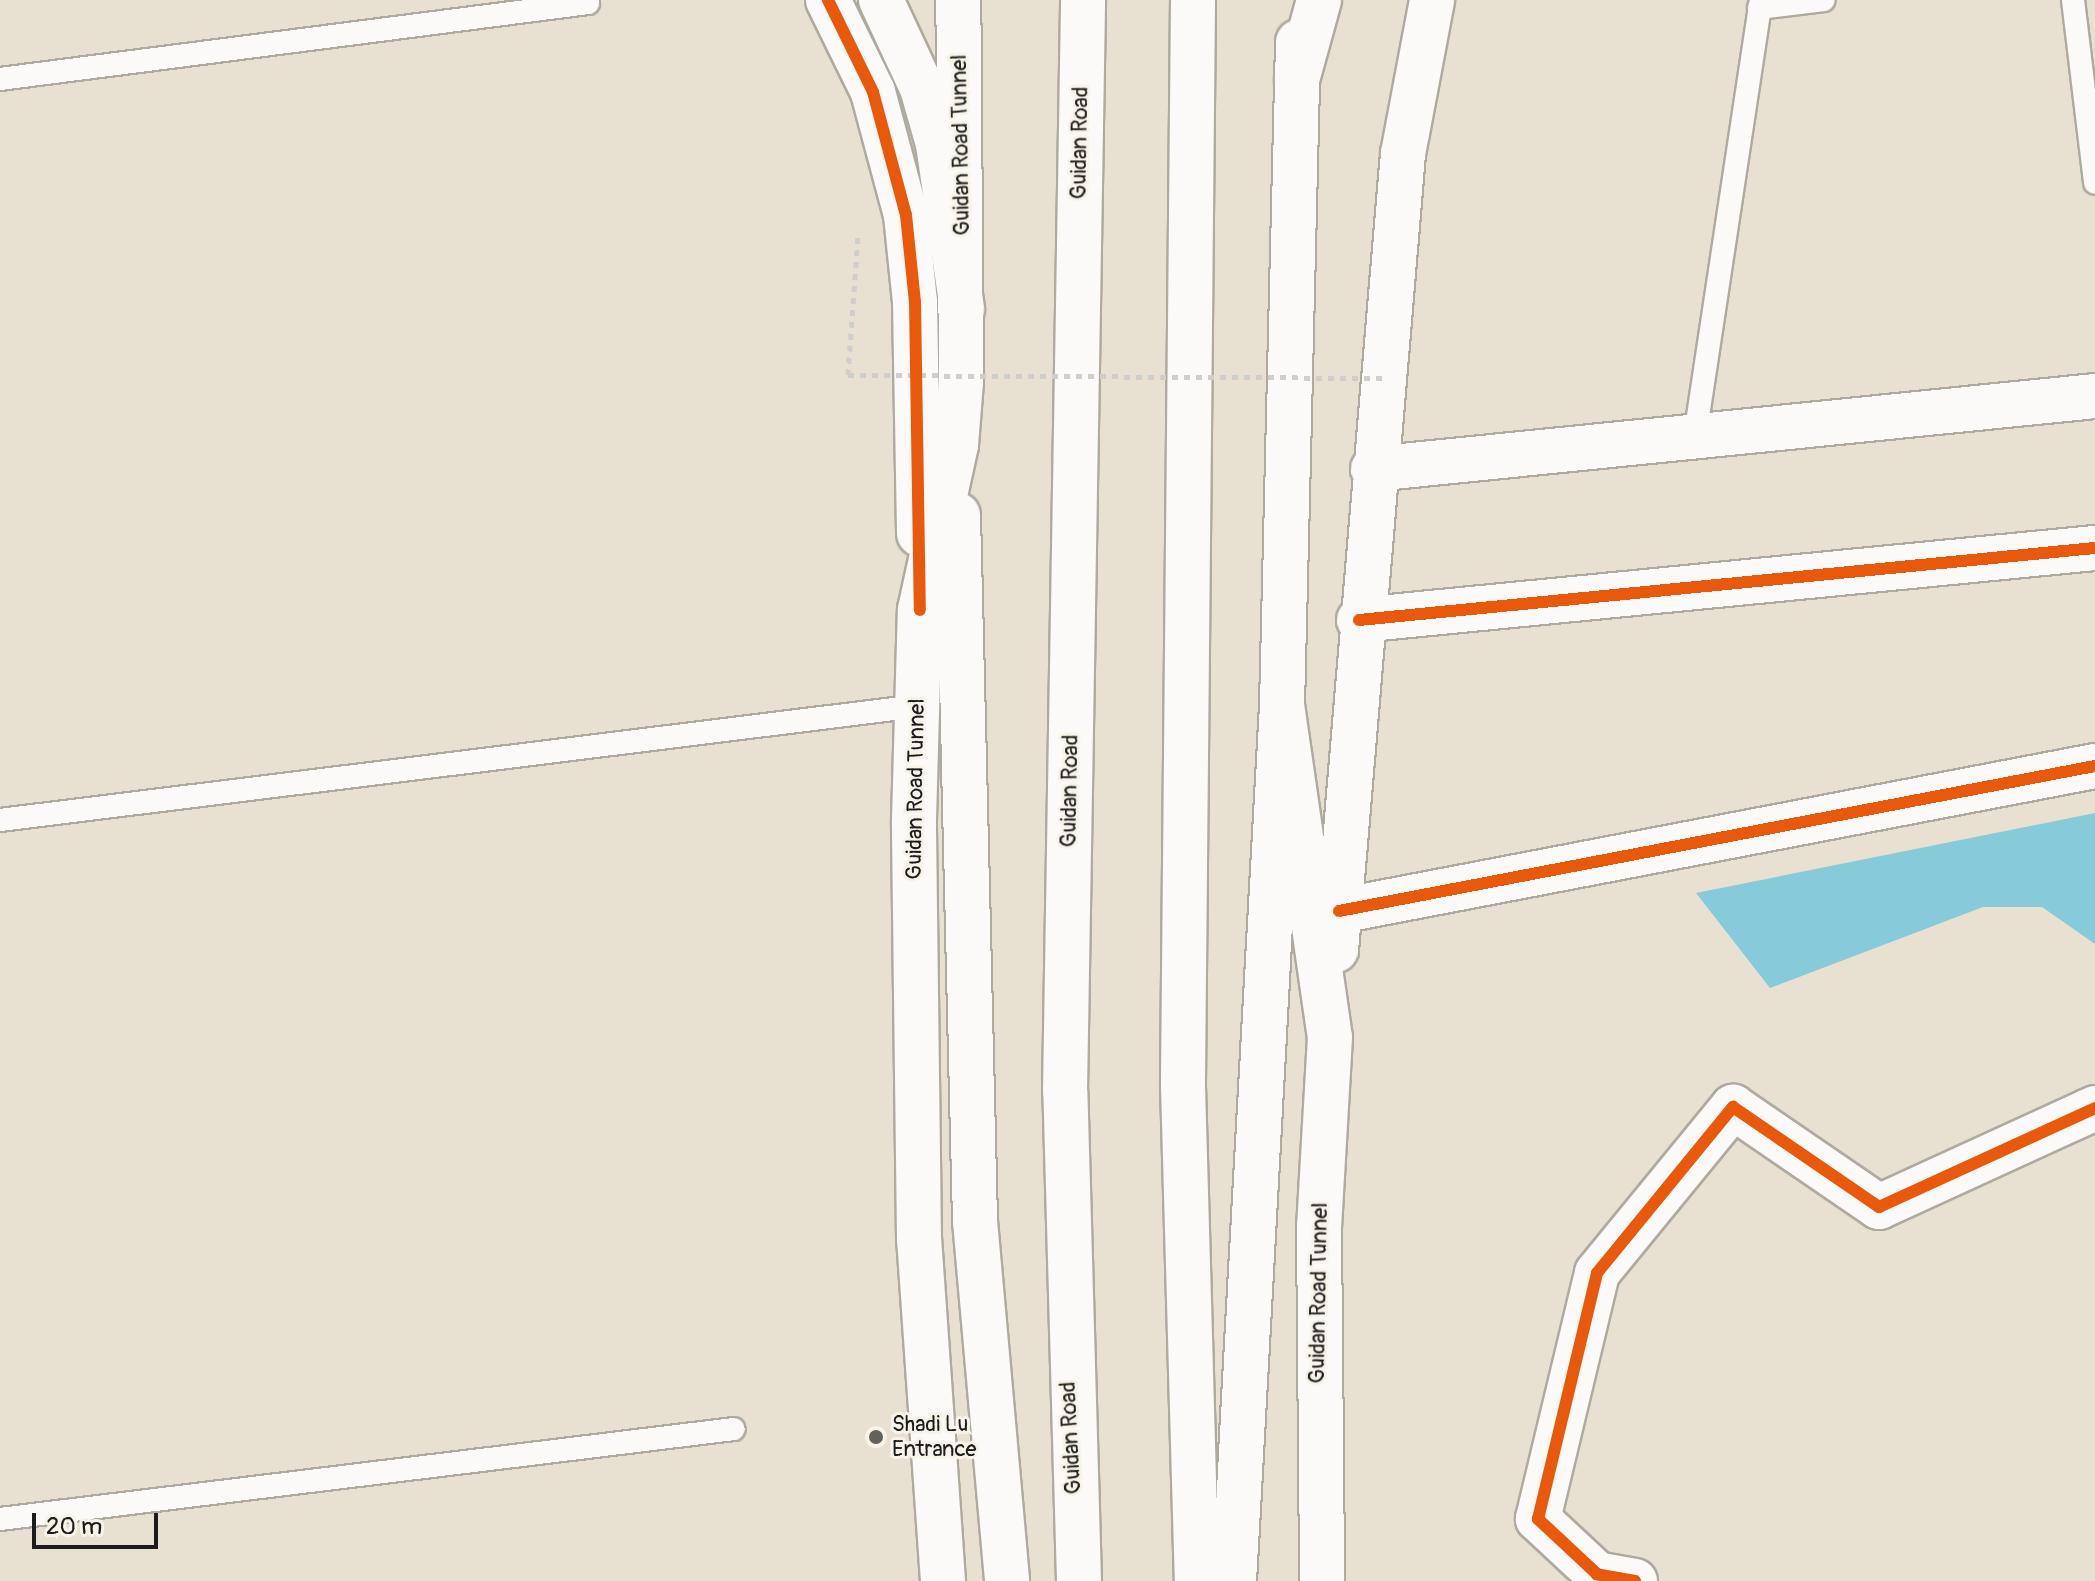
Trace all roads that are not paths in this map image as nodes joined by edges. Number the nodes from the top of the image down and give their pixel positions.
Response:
1 (828, 0) edge
2 (881, 0) edge
3 (958, 0) edge
4 (1083, 0) edge
5 (1193, 0) edge
6 (1300, 0) edge
7 (1319, 0) edge
8 (1432, 0) edge
9 (1824, 0) edge
10 (2073, 0) edge
11 (588, 3) dead end
12 (1760, 4) edge
13 (0, 79) edge
14 (1297, 80) junction
15 (2095, 183) edge
16 (962, 309) junction
17 (2095, 396) edge
18 (1695, 436) junction
19 (956, 445) junction
20 (1373, 469) junction
21 (2095, 548) edge
22 (920, 610) junction
23 (1359, 620) junction
24 (1282, 705) junction
25 (918, 706) junction
26 (2095, 766) edge
27 (0, 820) edge
28 (1339, 911) junction
29 (1330, 1037) junction
30 (2095, 1108) edge
31 (734, 1429) dead end
32 (0, 1519) edge
33 (943, 1581) edge
34 (1007, 1581) edge
35 (1079, 1581) edge
36 (1197, 1581) edge
37 (1234, 1581) edge
38 (1322, 1581) edge
39 (1635, 1581) edge

1 - 22 main road
2 - 16 main road
3 - 16 main road, Guidan Road Tunnel
4 - 35 main road, Guidan Road
5 - 36 main road
6 - 14 main road, Guidan Road Tunnel
7 - 14 main road
8 - 20 main road
9 - 12 lane
10 - 15 lane
11 - 13 lane
12 - 18 lane
14 - 24 main road, Guidan Road Tunnel
16 - 19 main road, Guidan Road Tunnel
17 - 18 main road
18 - 20 main road
19 - 22 main road, Guidan Road Tunnel
19 - 34 main road
20 - 23 main road
21 - 23 main road
22 - 25 main road, Guidan Road Tunnel
23 - 28 main road
24 - 29 main road, Guidan Road Tunnel
24 - 37 main road
25 - 27 lane
25 - 33 main road, Guidan Road Tunnel
26 - 28 main road
28 - 29 main road
29 - 38 main road, Guidan Road Tunnel
30 - 39 main road
31 - 32 lane

